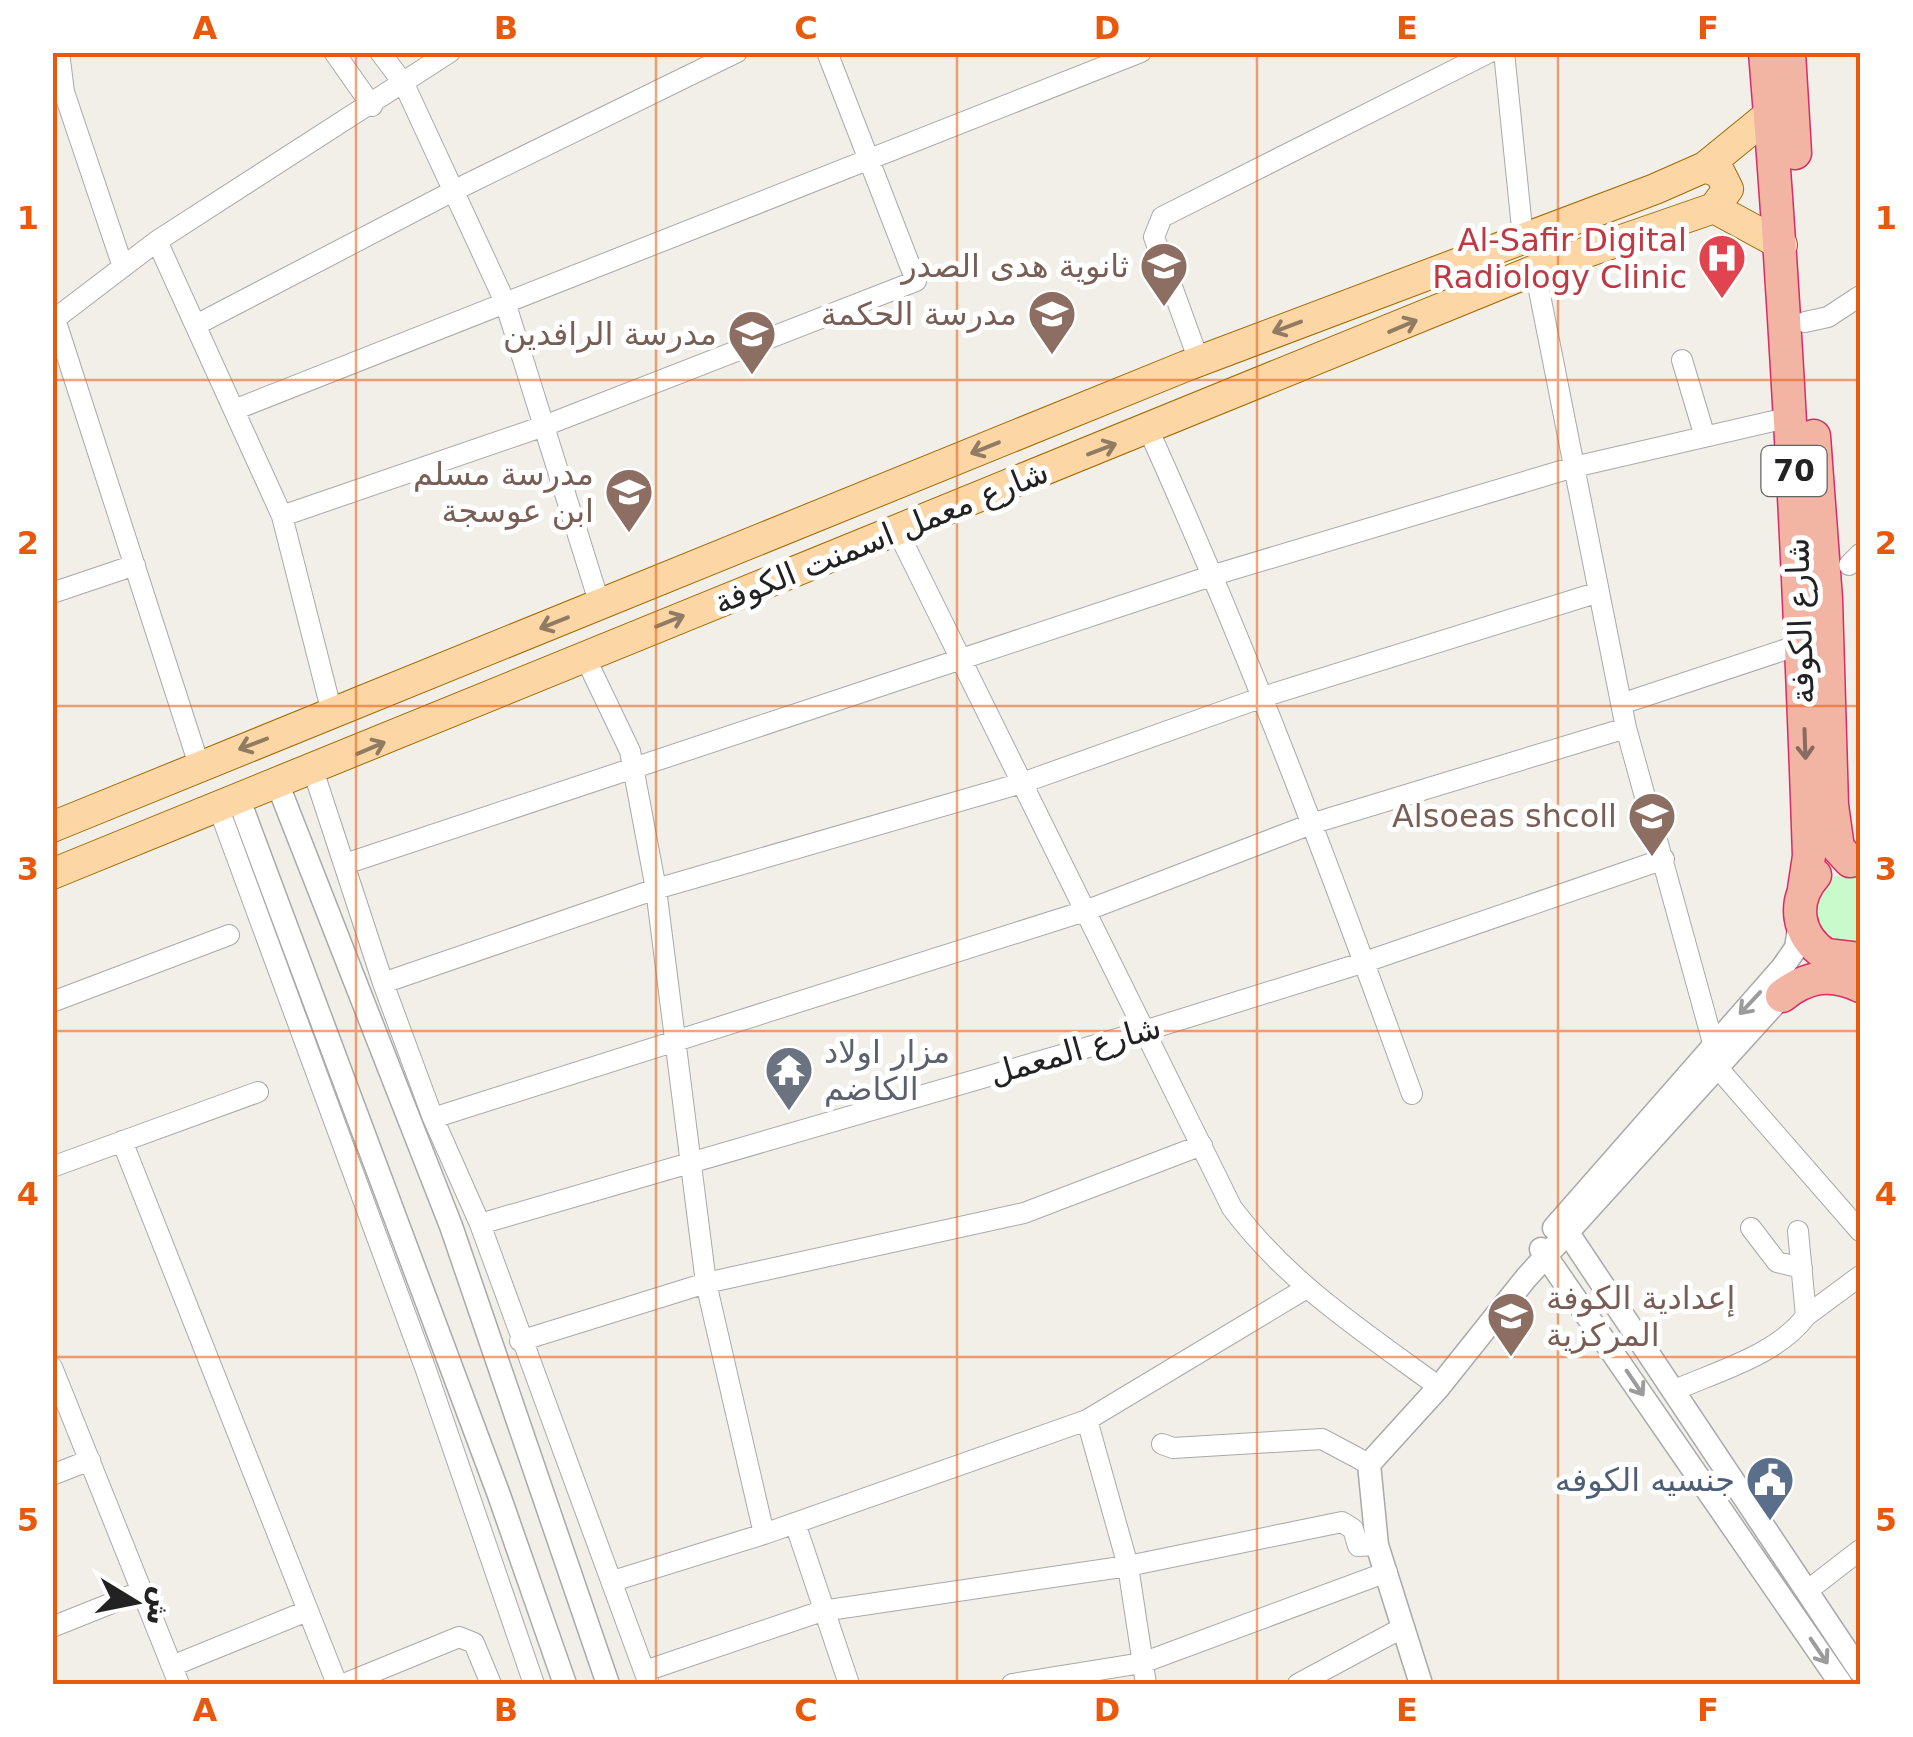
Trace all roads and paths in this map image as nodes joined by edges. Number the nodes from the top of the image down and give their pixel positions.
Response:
1 (58, 52) edge
2 (334, 52) edge
3 (380, 52) edge
4 (450, 52) edge
5 (737, 52) edge
6 (828, 52) edge
7 (1141, 52) edge
8 (1490, 52) edge
9 (1504, 52) edge
10 (1787, 54) edge
11 (404, 84) junction
12 (372, 106) junction
13 (1770, 114) junction
14 (868, 157) junction
15 (1705, 167) junction
16 (455, 190) junction
17 (1714, 208) junction
18 (1524, 238) junction
19 (156, 242) junction
20 (1782, 245) junction
21 (124, 266) junction
22 (1535, 270) junction
23 (1860, 296) edge
24 (505, 302) junction
25 (54, 320) edge
26 (1805, 322) junction
27 (196, 325) junction
28 (1682, 360) dead end
29 (1193, 363) junction
30 (1145, 383) junction
31 (1205, 408) junction
32 (234, 410) junction
33 (1791, 417) junction
34 (544, 426) junction
35 (1154, 429) junction
36 (1705, 437) junction
37 (1574, 467) junction
38 (282, 516) junction
39 (896, 530) junction
40 (135, 565) junction
41 (1214, 575) junction
42 (1599, 592) junction
43 (52, 594) edge
44 (600, 604) junction
45 (1802, 644) junction
46 (584, 655) junction
47 (960, 658) junction
48 (1263, 697) junction
49 (1621, 704) junction
50 (332, 712) junction
51 (1626, 728) junction
52 (633, 767) junction
53 (185, 770) junction
54 (312, 770) junction
55 (1022, 783) junction
56 (278, 784) junction
57 (102, 806) junction
58 (216, 810) junction
59 (1314, 824) junction
60 (52, 827) edge
61 (296, 831) junction
62 (117, 849) junction
63 (258, 849) junction
64 (1857, 853) edge
65 (1664, 859) junction
66 (346, 864) junction
67 (52, 874) edge
68 (656, 889) junction
69 (1804, 889) junction
70 (1085, 911) junction
71 (1800, 922) junction
72 (229, 935) dead end
73 (1364, 962) junction
74 (1851, 968) edge
75 (383, 983) junction
76 (1782, 996) joint
77 (52, 1002) edge
78 (1144, 1031) junction
79 (1713, 1043) junction
80 (673, 1044) junction
81 (1717, 1067) junction
82 (258, 1092) dead end
83 (1412, 1094) dead end
84 (428, 1127) junction
85 (122, 1141) junction
86 (1202, 1145) junction
87 (375, 1159) junction
88 (688, 1161) junction
89 (52, 1167) edge
90 (353, 1170) junction
91 (480, 1224) junction
92 (1565, 1226) junction
93 (1750, 1228) dead end
94 (1798, 1231) dead end
95 (1860, 1231) edge
96 (1544, 1252) junction
97 (1802, 1268) junction
98 (1860, 1276) edge
99 (706, 1283) junction
100 (1305, 1290) junction
101 (1806, 1316) junction
102 (520, 1341) junction
103 (52, 1367) edge
104 (1440, 1387) junction
105 (1675, 1390) junction
106 (1086, 1420) junction
107 (1162, 1444) dead end
108 (90, 1460) junction
109 (1369, 1464) junction
110 (52, 1475) edge
111 (795, 1523) junction
112 (764, 1534) junction
113 (1377, 1545) junction
114 (1860, 1550) edge
115 (1128, 1566) junction
116 (1387, 1572) junction
117 (612, 1580) junction
118 (142, 1591) junction
119 (1807, 1591) junction
120 (307, 1610) junction
121 (822, 1611) junction
122 (52, 1627) edge
123 (1402, 1628) junction
124 (1142, 1663) junction
125 (1860, 1672) edge
126 (175, 1675) edge
127 (647, 1678) edge
128 (341, 1684) edge
129 (491, 1684) edge
130 (534, 1684) edge
131 (565, 1684) edge
132 (608, 1684) edge
133 (849, 1684) edge
134 (1012, 1684) edge
135 (1146, 1684) edge
136 (1298, 1684) edge
137 (1421, 1684) edge
138 (1841, 1684) edge

1 - 21 street
2 - 12 street
3 - 11 street
4 - 11 street
5 - 16 street
6 - 14 street
7 - 14 street
8 - 29 street
9 - 18 street
10 - 13 highway, شارع الكوفة / 70
10 - 26 highway, شارع الكوفة / 70
11 - 12 street
11 - 16 street
12 - 19 street
13 - 15 main road, شارع معمل اسمنت الكوفة
13 - 20 highway, شارع الكوفة / 70
14 - 24 street
14 - 34 street
15 - 17 main road
15 - 18 main road, شارع معمل اسمنت الكوفة
16 - 24 street
16 - 27 street
17 - 20 main road
17 - 22 main road, شارع معمل اسمنت الكوفة
18 -> 29 main road, شارع معمل اسمنت الكوفة
19 - 21 street
19 - 27 street
20 - 33 highway, شارع الكوفة / 70
21 - 25 street
31 -> 22 main road, شارع معمل اسمنت الكوفة
22 - 37 street
23 - 26 street
24 - 32 street
24 - 34 street
25 - 40 street
26 - 64 highway, شارع الكوفة / 70
27 - 32 street
28 - 36 street
29 - 30 main road, شارع معمل اسمنت الكوفة
29 - 31 main road
30 - 35 main road
30 -> 44 main road, شارع معمل اسمنت الكوفة
31 - 35 main road, شارع معمل اسمنت الكوفة
32 - 38 street
33 - 36 street
33 - 45 highway, شارع الكوفة / 70
34 - 38 street
34 - 44 street
39 -> 35 main road, شارع معمل اسمنت الكوفة
35 - 41 street
36 - 37 street
37 - 41 street
37 - 42 street
38 - 50 street
46 -> 39 main road, شارع معمل اسمنت الكوفة
39 - 47 street
40 - 43 street
40 - 53 street
41 - 47 street
41 - 48 street
42 - 48 street
42 - 49 street
44 -> 50 main road, شارع معمل اسمنت الكوفة
45 - 49 street
45 -> 69 highway, شارع الكوفة / 70
46 - 52 street
54 -> 46 main road, شارع معمل اسمنت الكوفة
47 - 52 street
47 - 55 street
48 - 55 street
48 - 59 street
49 - 51 street
50 -> 53 main road, شارع معمل اسمنت الكوفة
51 - 59 street
51 - 65 street
52 - 66 street
52 - 68 street
53 - 57 main road, شارع معمل اسمنت الكوفة
53 - 58 main road
54 - 56 main road, شارع معمل اسمنت الكوفة
54 - 66 street
55 - 68 street
55 - 70 street
56 - 58 main road, شارع معمل اسمنت الكوفة
56 - 61 street
57 - 60 main road, شارع معمل اسمنت الكوفة
57 - 62 main road
58 - 62 main road, شارع معمل اسمنت الكوفة
58 - 63 street
58 - 90 street
59 - 70 street
59 - 73 street
61 - 63 street
61 - 84 street
62 - 67 main road, شارع معمل اسمنت الكوفة
63 - 87 street
64 - 69 highway, 70
65 - 73 street, شارع المعمل
65 - 79 street
66 - 75 street
68 - 75 street
68 - 80 street
69 - 71 highway, 70
70 - 78 street
70 - 80 street
71 - 74 highway
71 -> 79 street
72 - 77 street
73 - 78 street, شارع المعمل
73 - 83 street
74 - 76 highway
75 - 84 street
76 - 81 street
78 - 86 street
78 - 88 street, شارع المعمل
79 - 92 street
80 - 84 street
80 - 88 street
81 - 92 street
81 - 95 street
82 - 85 street
84 - 91 street
84 - 132 street
85 - 89 street
85 - 120 street
86 - 99 street
86 - 100 street
87 - 90 street
87 - 131 street
88 - 91 street, شارع المعمل
88 - 99 street
90 - 130 street
91 - 102 street
92 - 96 street
92 - 105 street
93 - 97 street
94 - 97 street
96 - 104 street
96 -> 138 street
97 - 101 street
98 - 101 street
99 - 102 street
99 - 112 street
100 - 104 street
100 - 106 street
101 - 105 street
102 - 117 street
103 - 108 street
104 - 109 street
105 - 119 street
106 - 111 street
106 - 115 street
107 - 109 street
108 - 110 street
108 - 118 street
109 - 113 street
111 - 112 street
111 - 121 street
112 - 117 street
113 - 115 street
113 - 116 street
114 - 119 street
115 - 121 street
115 - 124 street
116 - 123 street
116 - 124 street
117 - 127 street
118 - 122 street
118 - 126 street
119 - 125 street
120 - 126 street
120 - 128 street
121 - 127 street
121 - 133 street
123 - 136 street
123 - 137 street
124 - 134 street
124 - 135 street
128 - 129 street

